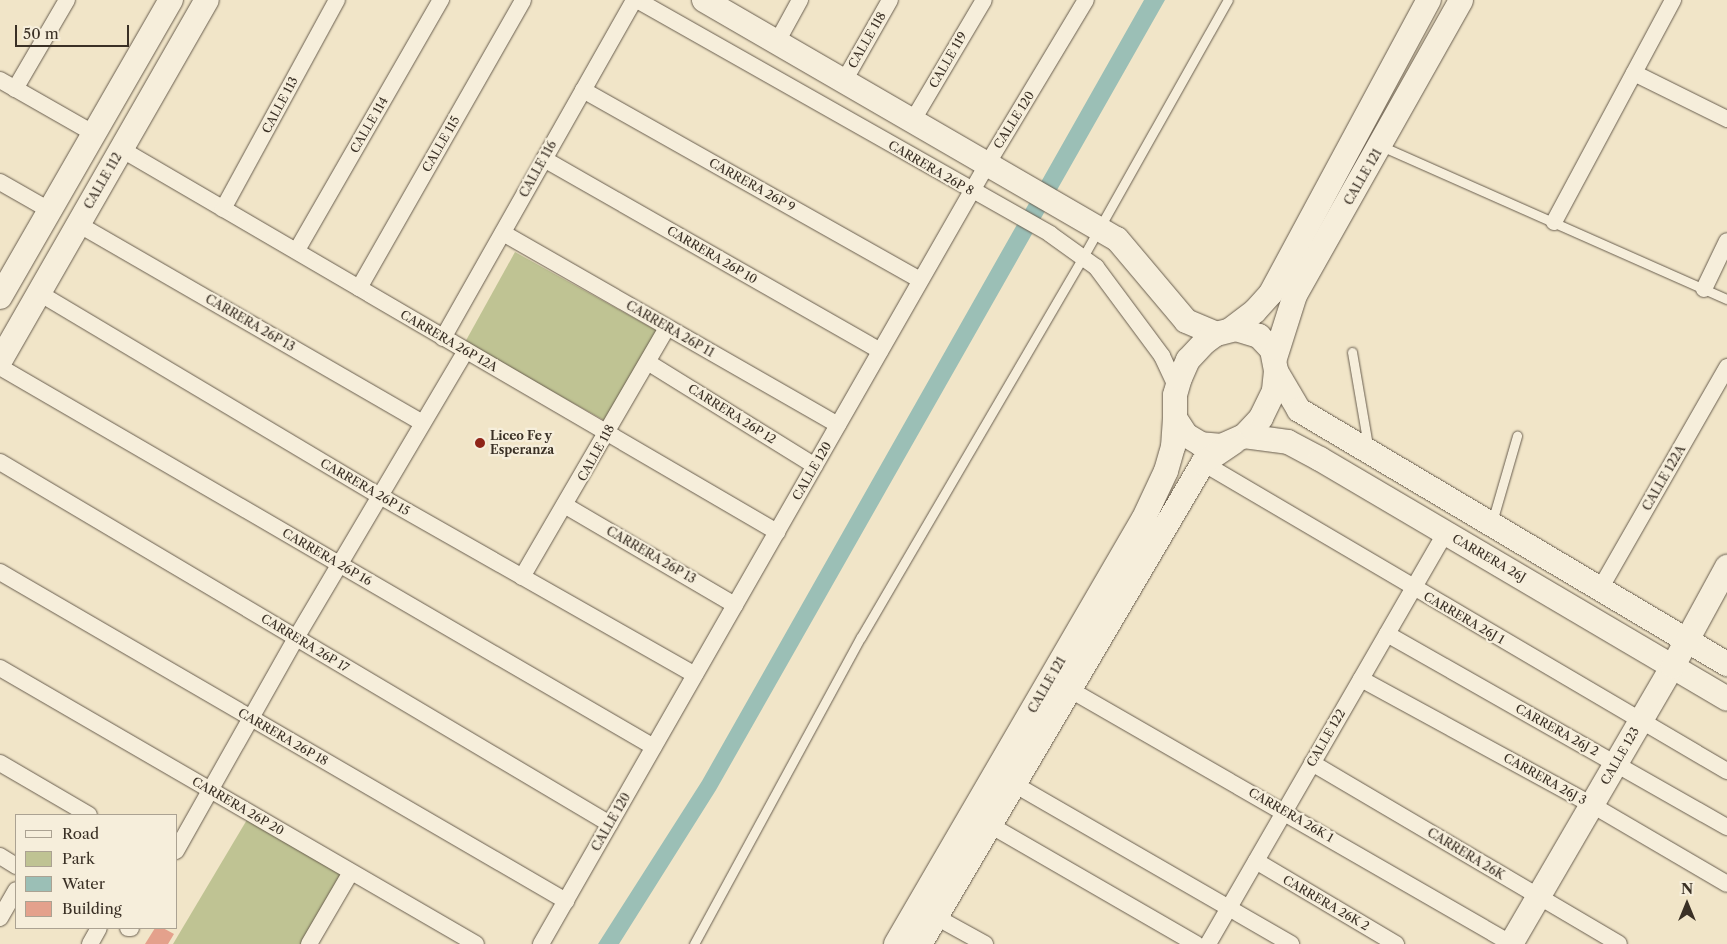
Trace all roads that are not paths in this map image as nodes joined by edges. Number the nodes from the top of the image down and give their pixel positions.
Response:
1 (68, 0) edge
2 (171, 0) edge
3 (207, 0) edge
4 (337, 0) edge
5 (441, 0) edge
6 (523, 0) edge
7 (635, 0) edge
8 (704, 0) edge
9 (800, 0) edge
10 (890, 0) edge
11 (984, 0) edge
12 (1086, 0) edge
13 (1228, 0) edge
14 (1429, 0) edge
15 (1461, 0) edge
16 (1673, 0) edge
17 (776, 42) junction
18 (1634, 73) junction
19 (0, 80) edge
20 (844, 80) junction
21 (15, 89) junction
22 (583, 90) junction
23 (1727, 119) edge
24 (913, 120) junction
25 (93, 134) junction
26 (1381, 146) junction
27 (121, 149) junction
28 (544, 159) junction
29 (988, 163) junction
30 (0, 182) edge
31 (971, 192) junction
32 (223, 209) junction
33 (50, 210) junction
34 (1554, 222) junction
35 (78, 224) junction
36 (1099, 228) junction
37 (502, 233) junction
38 (1727, 241) edge
39 (297, 250) junction
40 (1083, 257) junction
41 (920, 280) junction
42 (3, 286) edge
43 (358, 288) junction
44 (1704, 288) junction
45 (39, 293) junction
46 (1727, 299) edge
47 (667, 328) junction
48 (1223, 332) junction
49 (443, 338) junction
50 (466, 350) junction
51 (880, 351) junction
52 (1352, 352) dead end
53 (0, 361) edge
54 (649, 363) junction
55 (1276, 364) junction
56 (0, 367) edge
57 (1727, 367) edge
58 (1177, 388) junction
59 (1175, 418) junction
60 (422, 423) junction
61 (838, 425) junction
62 (607, 432) junction
63 (1517, 436) dead end
64 (1239, 439) junction
65 (1369, 452) junction
66 (0, 462) edge
67 (1203, 463) junction
68 (815, 466) junction
69 (380, 496) junction
70 (566, 506) junction
71 (1491, 524) junction
72 (777, 532) junction
73 (1445, 533) junction
74 (340, 564) junction
75 (1727, 567) edge
76 (0, 572) edge
77 (522, 577) junction
78 (1413, 588) junction
79 (1600, 589) junction
80 (735, 605) junction
81 (1707, 607) junction
82 (1656, 622) junction
83 (1387, 634) junction
84 (296, 638) junction
85 (1688, 641) junction
86 (1642, 647) junction
87 (1722, 661) edge
88 (1673, 666) junction
89 (0, 668) edge
90 (695, 675) junction
91 (1361, 679) junction
92 (1702, 684) junction
93 (1070, 689) junction
94 (1654, 697) junction
95 (1727, 699) edge
96 (251, 718) junction
97 (1641, 721) junction
98 (654, 747) junction
99 (0, 763) edge
100 (1312, 763) junction
101 (1616, 763) junction
102 (1727, 770) edge
103 (1014, 784) junction
104 (210, 790) junction
105 (1592, 805) junction
106 (1284, 811) junction
107 (87, 814) edge
108 (610, 824) junction
109 (990, 825) junction
110 (1727, 826) edge
111 (178, 847) edge
112 (0, 856) edge
113 (1256, 861) junction
114 (15, 865) edge
115 (352, 872) junction
116 (1727, 884) edge
117 (15, 892) edge
118 (1538, 897) junction
119 (566, 901) junction
120 (1229, 907) junction
121 (0, 918) edge
122 (936, 918) junction
123 (98, 929) edge
124 (313, 942) edge
125 (90, 944) edge
126 (476, 944) edge
127 (541, 944) edge
128 (694, 944) edge
129 (896, 944) edge
130 (920, 944) edge
131 (985, 944) edge
132 (1196, 944) edge
133 (1208, 944) edge
134 (1291, 944) edge
135 (1396, 944) edge
136 (1511, 944) edge
137 (1620, 944) edge

1 - 21 street
2 - 25 street
3 - 27 street, CALLE 112
4 - 32 street, CALLE 113
5 - 39 street, CALLE 114
6 - 43 street, CALLE 115
7 - 22 street, CALLE 116
7 - 31 street, CARRERA 26P 8
8 - 17 street
9 - 17 street
10 - 20 street, CALLE 118
11 - 24 street, CALLE 119
12 - 29 street, CALLE 120
13 - 36 lane
14 - 48 street, CALLE 121
15 - 26 street, CALLE 121
16 - 18 street
17 - 20 street
18 - 23 street
18 - 34 street
19 - 21 street
20 - 24 street
21 - 25 street
22 - 28 street, CALLE 116
22 - 41 street, CARRERA 26P 9
24 - 29 street
25 - 33 street
26 - 34 lane
26 - 55 street, CALLE 121
27 - 32 street, CARRERA 26P 12A
27 - 35 street, CALLE 112
28 - 37 street, CALLE 116
28 - 51 street, CARRERA 26P 10
29 - 31 street, CALLE 120
29 - 36 street
30 - 33 street
31 - 40 street, CARRERA 26P 8
31 - 41 street, CALLE 120
32 - 39 street, CARRERA 26P 12A
33 - 42 street
34 - 44 lane
35 - 45 street, CALLE 112
35 - 60 street, CARRERA 26P 13
36 - 40 lane
36 - 48 street
37 - 47 street, CARRERA 26P 11
37 - 49 street, CALLE 116
38 - 44 street
39 - 43 street, CARRERA 26P 12A
40 - 58 street, CARRERA 26P 8
40 - 128 lane
41 - 51 street, CALLE 120
43 - 49 street, CARRERA 26P 12A
44 - 46 lane
45 - 53 street, CALLE 112
45 - 69 street, CARRERA 26P 15
47 - 54 street, CALLE 118
47 - 61 street, CARRERA 26P 11
48 - 55 street
48 - 58 street
49 - 50 street, CARRERA 26P 12A
50 - 60 street
50 - 62 street, CARRERA 26P 12A
51 - 61 street, CALLE 120
52 - 65 lane
54 - 62 street, CALLE 118
54 - 68 street, CARRERA 26P 12
55 - 64 street
55 - 65 street
56 - 74 street, CARRERA 26P 16
57 - 79 street, CALLE 122A
58 - 59 street
59 - 64 street
59 - 129 street, CALLE 121
60 - 69 street
61 - 68 street, CALLE 120
62 - 70 street, CALLE 118
62 - 72 street, CARRERA 26P 12A
63 - 71 lane
64 - 67 street, CALLE 121
64 - 73 street, CARRERA 26J
65 - 71 street
66 - 84 street, CARRERA 26P 17
67 - 78 street, CARRERA 26J 1
67 - 93 street, CALLE 121
68 - 72 street, CALLE 120
69 - 74 street
69 - 77 street, CARRERA 26P 15
70 - 77 street, CALLE 118
70 - 80 street, CARRERA 26P 13
71 - 79 street
72 - 80 street, CALLE 120
73 - 78 street, CALLE 122
73 - 86 street, CARRERA 26J
74 - 84 street
74 - 98 street, CARRERA 26P 16
75 - 81 street, CALLE 123
76 - 96 street, CARRERA 26P 18
77 - 90 street, CARRERA 26P 15
78 - 83 street, CALLE 122
78 - 97 street, CARRERA 26J 1
79 - 82 street
80 - 90 street, CALLE 120
81 - 82 street
81 - 85 street, CALLE 123
81 - 87 street
82 - 85 street
83 - 91 street, CALLE 122
83 - 101 street, CARRERA 26J 2
84 - 96 street
84 - 108 street, CARRERA 26P 17
85 - 87 street
85 - 88 street, CALLE 123
86 - 88 street, CARRERA 26J
86 - 94 street
88 - 92 street, CARRERA 26J
88 - 94 street, CALLE 123
89 - 104 street, CARRERA 26P 20
90 - 98 street, CALLE 120
91 - 100 street, CALLE 122
91 - 105 street, CARRERA 26J 3
92 - 94 street
92 - 95 street, CARRERA 26J
93 - 103 street, CALLE 121
93 - 106 street, CARRERA 26K 1
94 - 97 street, CALLE 123
96 - 104 street
96 - 119 street, CARRERA 26P 18
97 - 101 street, CALLE 123
97 - 102 street, CARRERA 26J 1
98 - 108 street, CALLE 120
99 - 107 street
100 - 106 street, CALLE 122
100 - 118 street, CARRERA 26K
101 - 105 street, CALLE 123
101 - 110 street, CARRERA 26J 2
103 - 109 street, CALLE 121
103 - 120 street
104 - 111 street
104 - 115 street, CARRERA 26P 20
105 - 116 street, CARRERA 26J 3
105 - 118 street, CALLE 123
106 - 113 street, CALLE 122
106 - 136 street, CARRERA 26K 1
108 - 119 street, CALLE 120
109 - 122 street, CALLE 121
109 - 132 street
112 - 114 street
113 - 120 street, CALLE 122
113 - 135 street, CARRERA 26K 2
115 - 124 street
115 - 126 street, CARRERA 26P 20
117 - 121 street
118 - 136 street, CALLE 123
118 - 137 street, CARRERA 26K
119 - 127 street, CALLE 120
120 - 133 street, CALLE 122
120 - 134 street
122 - 130 street, CALLE 121
122 - 131 street
123 - 125 street

